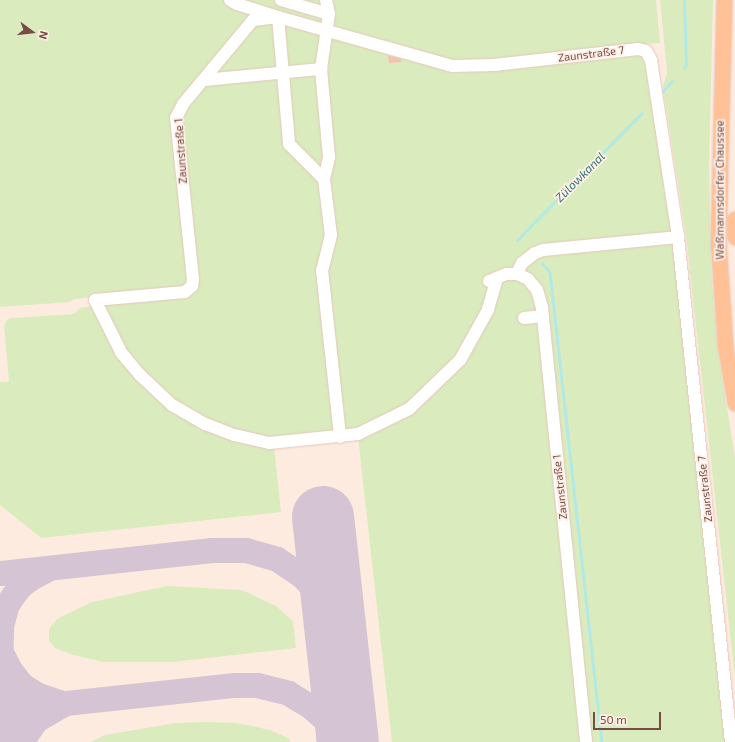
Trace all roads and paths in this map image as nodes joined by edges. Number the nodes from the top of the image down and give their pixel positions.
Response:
1 (281, 0) edge
2 (326, 0) edge
3 (724, 0) edge
4 (234, 2) edge
5 (329, 14) junction
6 (278, 17) junction
7 (325, 30) junction
8 (352, 37) joint
9 (321, 69) junction
10 (283, 72) junction
11 (204, 80) junction
12 (324, 179) junction
13 (735, 219) edge
14 (678, 237) junction
15 (735, 237) edge
16 (517, 274) junction
17 (543, 316) junction
18 (524, 318) dead end
19 (735, 403) edge
20 (340, 437) junction
21 (586, 742) edge
22 (731, 742) edge

1 - 5 lane
2 - 5 lane
3 - 19 main road, Waßmannsdorfer Chaussee
4 - 6 lane
5 - 7 lane
6 - 7 lane, Zaunstraße 1
6 - 10 lane
6 - 11 lane, Zaunstraße 1
7 - 8 lane, Zaunstraße 1
7 - 9 lane
8 - 14 lane, Zaunstraße 7
9 - 10 lane
9 - 12 lane
10 - 11 lane
10 - 12 lane
11 - 20 lane, Zaunstraße 1
12 - 20 lane
13 - 15 main road, Waßmannsdorfer Chaussee
14 - 16 lane
14 - 22 lane, Zaunstraße 7
16 - 17 lane, Zaunstraße 1
16 - 20 lane
17 - 18 lane
17 - 21 lane, Zaunstraße 1

